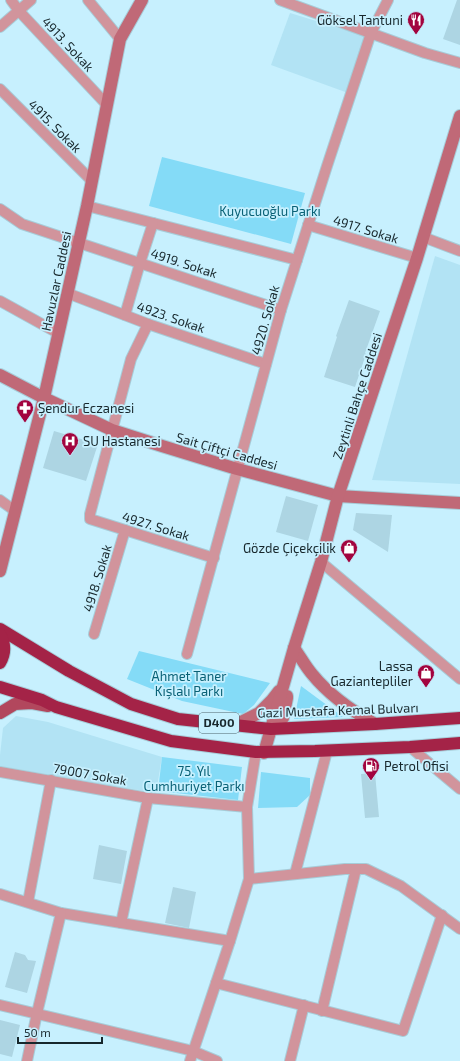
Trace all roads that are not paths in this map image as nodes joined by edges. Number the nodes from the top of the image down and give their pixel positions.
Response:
1 (11, 0) edge
2 (31, 0) edge
3 (88, 0) edge
4 (142, 0) edge
5 (388, 0) edge
6 (286, 1) edge
7 (19, 11) junction
8 (0, 27) edge
9 (371, 33) junction
10 (120, 39) junction
11 (460, 63) edge
12 (0, 89) edge
13 (107, 105) junction
14 (460, 116) edge
15 (92, 181) junction
16 (87, 206) junction
17 (0, 209) edge
18 (153, 223) junction
19 (308, 225) junction
20 (423, 237) junction
21 (78, 242) junction
22 (460, 251) edge
23 (417, 258) junction
24 (297, 260) junction
25 (140, 263) junction
26 (67, 293) junction
27 (0, 301) edge
28 (281, 310) junction
29 (125, 315) junction
30 (148, 324) junction
31 (58, 333) junction
32 (266, 364) junction
33 (0, 375) edge
34 (44, 398) junction
35 (112, 430) junction
36 (237, 469) junction
37 (338, 496) junction
38 (0, 500) edge
39 (460, 503) edge
40 (15, 511) junction
41 (125, 530) junction
42 (214, 558) junction
43 (321, 562) junction
44 (0, 570) edge
45 (0, 629) edge
46 (0, 634) edge
47 (94, 634) dead end
48 (294, 648) junction
49 (187, 654) dead end
50 (0, 663) edge
51 (460, 678) edge
52 (283, 685) junction
53 (0, 687) edge
54 (56, 707) junction
55 (0, 713) edge
56 (460, 718) edge
57 (375, 724) junction
58 (235, 725) junction
59 (270, 728) junction
60 (460, 743) edge
61 (410, 747) junction
62 (327, 751) junction
63 (260, 752) junction
64 (0, 772) edge
65 (51, 780) junction
66 (460, 789) edge
67 (148, 798) junction
68 (247, 807) junction
69 (356, 869) junction
70 (295, 874) junction
71 (249, 879) junction
72 (0, 894) edge
73 (28, 902) junction
74 (62, 913) junction
75 (442, 915) junction
76 (121, 924) junction
77 (460, 929) edge
78 (230, 941) junction
79 (216, 983) junction
80 (0, 1005) edge
81 (304, 1005) junction
82 (322, 1011) junction
83 (37, 1013) junction
84 (193, 1051) junction
85 (27, 1061) edge
86 (190, 1061) edge
87 (217, 1061) edge
88 (290, 1061) edge

1 - 7 street, 4913. Sokak
2 - 7 street
3 - 10 street
4 - 10 street, Havuzlar Caddesi
5 - 9 street, 4920. Sokak
6 - 9 street
7 - 8 street
7 - 13 street, 4913. Sokak
9 - 11 street
9 - 19 street, 4920. Sokak
10 - 13 street, Havuzlar Caddesi
12 - 15 street, 4915. Sokak
13 - 15 street, Havuzlar Caddesi
14 - 20 street, Zeytinli Bahçe Caddesi
15 - 16 street, Havuzlar Caddesi
16 - 18 street
16 - 21 street, Havuzlar Caddesi
17 - 21 street, 4919. Sokak
18 - 24 street
18 - 25 street
19 - 23 street, 4917. Sokak
19 - 24 street, 4920. Sokak
20 - 22 street
20 - 23 street, Zeytinli Bahçe Caddesi
21 - 25 street, 4919. Sokak
21 - 26 street, Havuzlar Caddesi
23 - 37 street, Zeytinli Bahçe Caddesi
24 - 28 street, 4920. Sokak
25 - 28 street, 4919. Sokak
25 - 29 street
26 - 29 street, 4923. Sokak
26 - 31 street, Havuzlar Caddesi
27 - 31 street
28 - 32 street, 4920. Sokak
29 - 30 street, 4923. Sokak
30 - 32 street, 4923. Sokak
30 - 35 street
31 - 34 street, Havuzlar Caddesi
32 - 36 street, 4920. Sokak
33 - 34 street, Sait Çiftçi Caddesi
34 - 35 street, Sait Çiftçi Caddesi
34 - 40 street, Havuzlar Caddesi
35 - 36 street, Sait Çiftçi Caddesi
35 - 41 street, 4927. Sokak
36 - 37 street, Sait Çiftçi Caddesi
36 - 42 street, 4920. Sokak
37 - 39 street, Sait Çiftçi Caddesi
37 - 43 street, Zeytinli Bahçe Caddesi
38 - 40 street
40 - 44 street, Havuzlar Caddesi
41 - 42 street, 4927. Sokak
41 - 47 street, 4918. Sokak
42 - 49 street, 4920. Sokak
43 - 48 street, Zeytinli Bahçe Caddesi
43 - 51 street
45 - 58 highway, Gazi Mustafa Kemal Bulvarı / D400
46 - 50 highway
48 - 52 street, Zeytinli Bahçe Caddesi
48 - 57 street
52 - 58 street
52 - 59 street
53 - 54 highway, D400
54 - 55 main road
54 - 63 highway, D400
56 - 57 highway, Gazi Mustafa Kemal Bulvarı / D400
57 - 59 highway, Gazi Mustafa Kemal Bulvarı / D400
58 - 59 highway, Gazi Mustafa Kemal Bulvarı / D400
59 - 63 street
60 - 61 highway, D400
61 - 62 highway, D400
61 - 66 street
62 - 63 highway, D400
62 - 70 street
63 - 68 street
64 - 65 street, 79007 Sokak
65 - 67 street, 79007 Sokak
65 - 73 street
67 - 68 street, 79007 Sokak
67 - 76 street
68 - 71 street
69 - 70 street
69 - 75 street
69 - 82 street
70 - 71 street
71 - 78 street
72 - 73 street
73 - 74 street
74 - 76 street
74 - 83 street
75 - 77 street
75 - 82 street
76 - 78 street
78 - 79 street
79 - 81 street
79 - 84 street
80 - 83 street
81 - 82 street
81 - 88 street
83 - 84 street
83 - 85 street
84 - 86 street
84 - 87 street

